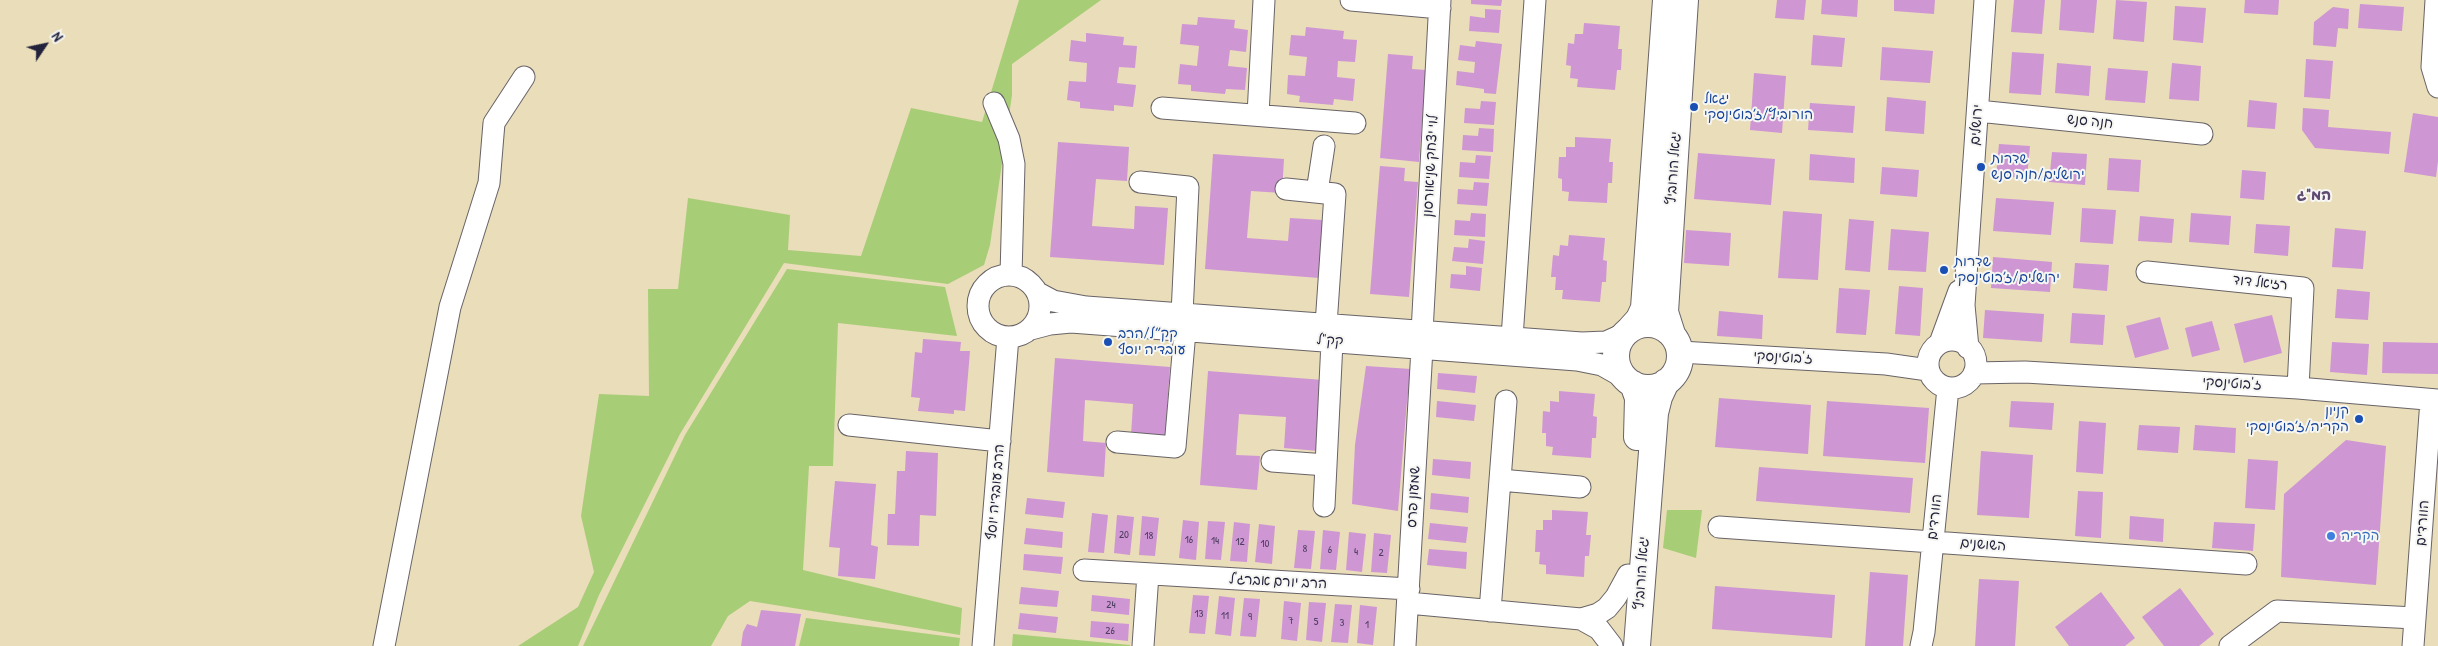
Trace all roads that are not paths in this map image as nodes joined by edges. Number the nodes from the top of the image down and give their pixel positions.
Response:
1 (1264, 0) edge
2 (1351, 0) edge
3 (1535, 0) edge
4 (1666, 0) edge
5 (1685, 0) edge
6 (1985, 0) edge
7 (2436, 0) edge
8 (1440, 4) edge
9 (524, 77) dead end
10 (2438, 87) edge
11 (994, 103) dead end
12 (1162, 108) dead end
13 (1978, 110) junction
14 (1258, 115) junction
15 (1355, 123) dead end
16 (2202, 134) dead end
17 (1324, 146) dead end
18 (1140, 182) dead end
19 (1286, 189) dead end
20 (1317, 192) junction
21 (1968, 249) junction
22 (2147, 272) dead end
23 (1010, 275) junction
24 (1038, 293) junction
25 (1183, 322) junction
26 (1031, 329) junction
27 (1628, 331) junction
28 (1329, 333) junction
29 (1008, 337) junction
30 (1512, 338) junction
31 (1422, 340) junction
32 (1676, 343) junction
33 (1933, 356) junction
34 (1972, 359) junction
35 (1629, 381) junction
36 (1666, 382) junction
37 (1948, 388) junction
38 (2298, 388) junction
39 (2434, 400) edge
40 (1506, 401) dead end
41 (849, 425) dead end
42 (1000, 441) junction
43 (1117, 442) dead end
44 (1272, 461) dead end
45 (1326, 466) junction
46 (1500, 480) junction
47 (1580, 487) dead end
48 (1324, 506) dead end
49 (2431, 512) edge
50 (1719, 527) dead end
51 (1932, 542) junction
52 (2246, 564) dead end
53 (1084, 570) dead end
54 (1148, 574) junction
55 (1628, 575) junction
56 (1408, 596) junction
57 (1490, 610) junction
58 (2415, 618) junction
59 (1581, 619) junction
60 (384, 646) edge
61 (984, 646) edge
62 (1143, 646) edge
63 (1405, 646) edge
64 (1612, 646) edge
65 (1623, 646) edge
66 (1637, 646) edge
67 (1921, 646) edge
68 (2230, 646) edge
69 (2413, 646) edge

1 - 14 street
2 - 8 street
3 - 30 street
4 - 27 main road, יגאל הורוביץ
5 - 32 main road, יגאל הורוביץ
6 - 13 street, ירושלים
7 - 10 street
8 - 31 street, לוי יצחק שניאורסון
9 - 60 street
11 - 23 street
12 - 14 street
13 - 16 street, חנה סנש
13 - 21 street, ירושלים
14 - 15 street
17 - 20 street
18 - 25 street
19 - 20 street
20 - 28 street
21 - 33 street, ירושלים
21 - 34 street, ירושלים
22 - 38 street, רזיאל דוד
23 - 24 street
23 - 29 street
24 - 25 street, קק"ל
24 - 26 street
25 - 26 street, קק"ל
25 - 28 street, קק"ל
25 - 43 street
26 - 29 street
27 - 30 street, קק"ל
27 - 32 main road
27 - 35 main road
28 - 31 street, קק"ל
28 - 45 street
29 - 42 street, הרב עובדיה יוסף
30 - 31 street, קק"ל
31 - 35 street, קק"ל
31 - 56 street, שמעון פרס
32 - 33 street, ז'בוטינסקי
32 - 36 main road
33 - 34 street
33 - 37 street
34 - 37 street
34 - 38 street, ז'בוטינסקי
35 - 36 main road
35 - 55 main road, יגאל הורוביץ
36 - 66 main road, יגאל הורוביץ
37 - 51 street, הוורדים
38 - 39 street, ז'בוטינסקי
39 - 49 street, הוורדים
40 - 46 street
41 - 42 street
42 - 61 street, הרב עובדיה יוסף
44 - 45 street
45 - 48 street
46 - 47 street
46 - 57 street
49 - 58 street, הוורדים
50 - 51 street, השושנים
51 - 52 street, השושנים
51 - 67 street, הוורדים
53 - 54 street, הרב יורם אברג'ל
54 - 56 street, הרב יורם אברג'ל
54 - 62 street
55 - 59 street
55 - 65 main road, יגאל הורוביץ
56 - 57 street, הרב יורם אברג'ל
56 - 63 street, שמעון פרס
57 - 59 street, הרב יורם אברג'ל
58 - 68 street
58 - 69 street, הוורדים
59 - 64 street

